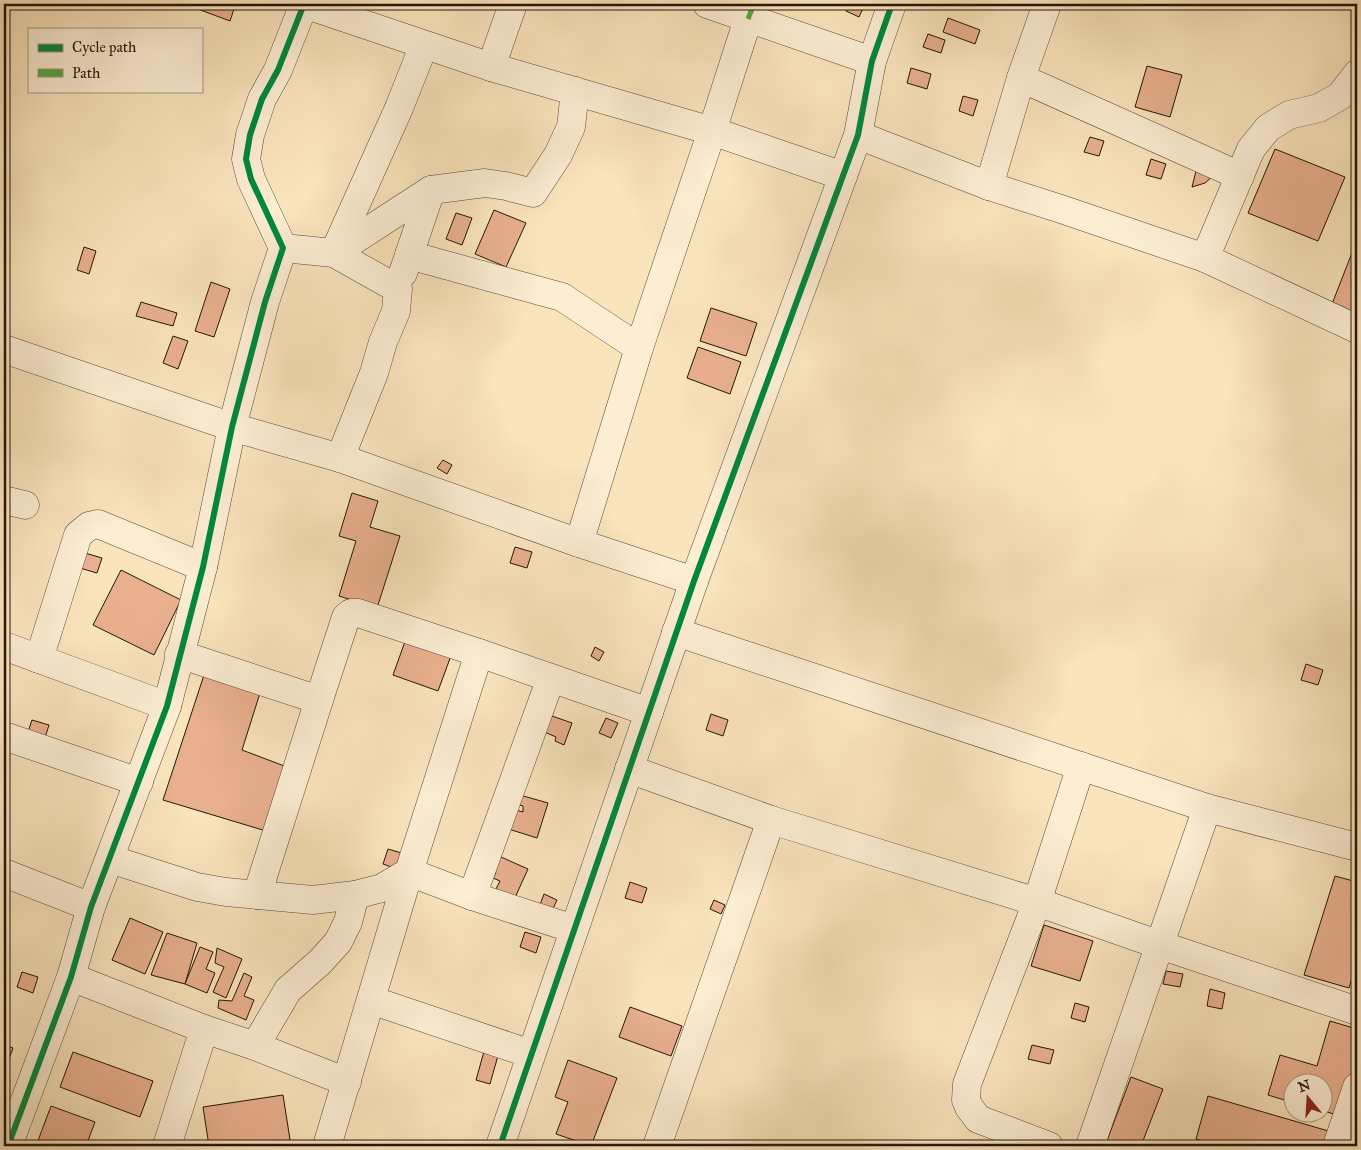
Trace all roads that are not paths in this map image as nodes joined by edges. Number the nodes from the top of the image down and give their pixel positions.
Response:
1 (304, 4) edge
2 (513, 4) edge
3 (707, 4) edge
4 (892, 4) edge
5 (1047, 4) edge
6 (748, 18) junction
7 (424, 45) junction
8 (872, 61) junction
9 (492, 67) junction
10 (1357, 74) edge
11 (1021, 78) junction
12 (575, 91) junction
13 (712, 131) junction
14 (858, 135) junction
15 (843, 176) junction
16 (1240, 176) junction
17 (989, 186) junction
18 (431, 190) junction
19 (283, 248) junction
20 (334, 253) junction
21 (409, 255) junction
22 (1205, 258) junction
23 (398, 288) junction
24 (1357, 329) edge
25 (639, 348) junction
26 (4, 349) edge
27 (232, 427) junction
28 (340, 458) junction
29 (579, 543) junction
30 (203, 567) junction
31 (694, 581) junction
32 (676, 632) junction
33 (4, 646) edge
34 (479, 653) junction
35 (179, 654) junction
36 (39, 659) junction
37 (550, 678) junction
38 (319, 700) junction
39 (167, 706) junction
40 (648, 712) junction
41 (4, 736) edge
42 (1081, 766) junction
43 (629, 768) junction
44 (139, 782) junction
45 (1208, 808) junction
46 (771, 820) junction
47 (1357, 847) edge
48 (110, 859) junction
49 (409, 872) junction
50 (4, 873) edge
51 (257, 895) junction
52 (355, 895) junction
53 (472, 896) junction
54 (1037, 902) junction
55 (91, 907) junction
56 (574, 929) junction
57 (1160, 945) junction
58 (71, 977) junction
59 (371, 1000) junction
60 (1357, 1011) edge
61 (204, 1029) junction
62 (255, 1046) junction
63 (531, 1054) junction
64 (346, 1082) junction
65 (1357, 1087) edge
66 (8, 1146) edge
67 (167, 1146) edge
68 (328, 1146) edge
69 (500, 1146) edge
70 (657, 1146) edge
71 (1049, 1146) edge
72 (1090, 1146) edge
73 (1337, 1146) edge

1 - 7 street
1 - 19 street
2 - 9 street
3 - 6 street
4 - 8 street
5 - 11 street
6 - 8 street
6 - 13 street
7 - 9 street
7 - 20 street
8 - 14 street
9 - 12 street
10 - 16 street
11 - 16 street
11 - 17 street
12 - 13 street
12 - 18 street
13 - 15 street
13 - 25 street
14 - 15 street
14 - 17 street
15 - 31 street
16 - 22 street
17 - 22 street
18 - 20 street
18 - 21 street
19 - 20 street
19 - 27 street
20 - 23 street
21 - 23 street
21 - 25 street
22 - 24 street
23 - 28 street
25 - 29 street
26 - 27 street
27 - 28 street
27 - 30 street
28 - 29 street
29 - 31 street
30 - 35 street
30 - 36 street
31 - 32 street
32 - 40 street
32 - 42 street
33 - 36 street
34 - 37 street
34 - 38 street
34 - 49 street
35 - 38 street
35 - 39 street
36 - 39 street
37 - 40 street
37 - 53 street
38 - 51 street
39 - 44 street
40 - 43 street
41 - 44 street
42 - 45 street
42 - 54 street
43 - 46 street
43 - 56 street
44 - 48 street
45 - 47 street
45 - 57 street
46 - 54 street
46 - 70 street
48 - 51 street
48 - 55 street
49 - 52 street
49 - 53 street
49 - 59 street
50 - 55 street
51 - 52 street
52 - 62 street
53 - 56 street
54 - 57 street
54 - 71 street
55 - 58 street
56 - 63 street
57 - 60 street
57 - 72 street
58 - 61 street
58 - 66 street
59 - 63 street
59 - 64 street
61 - 62 street
61 - 67 street
62 - 64 street
63 - 69 street
64 - 68 street
65 - 73 street

